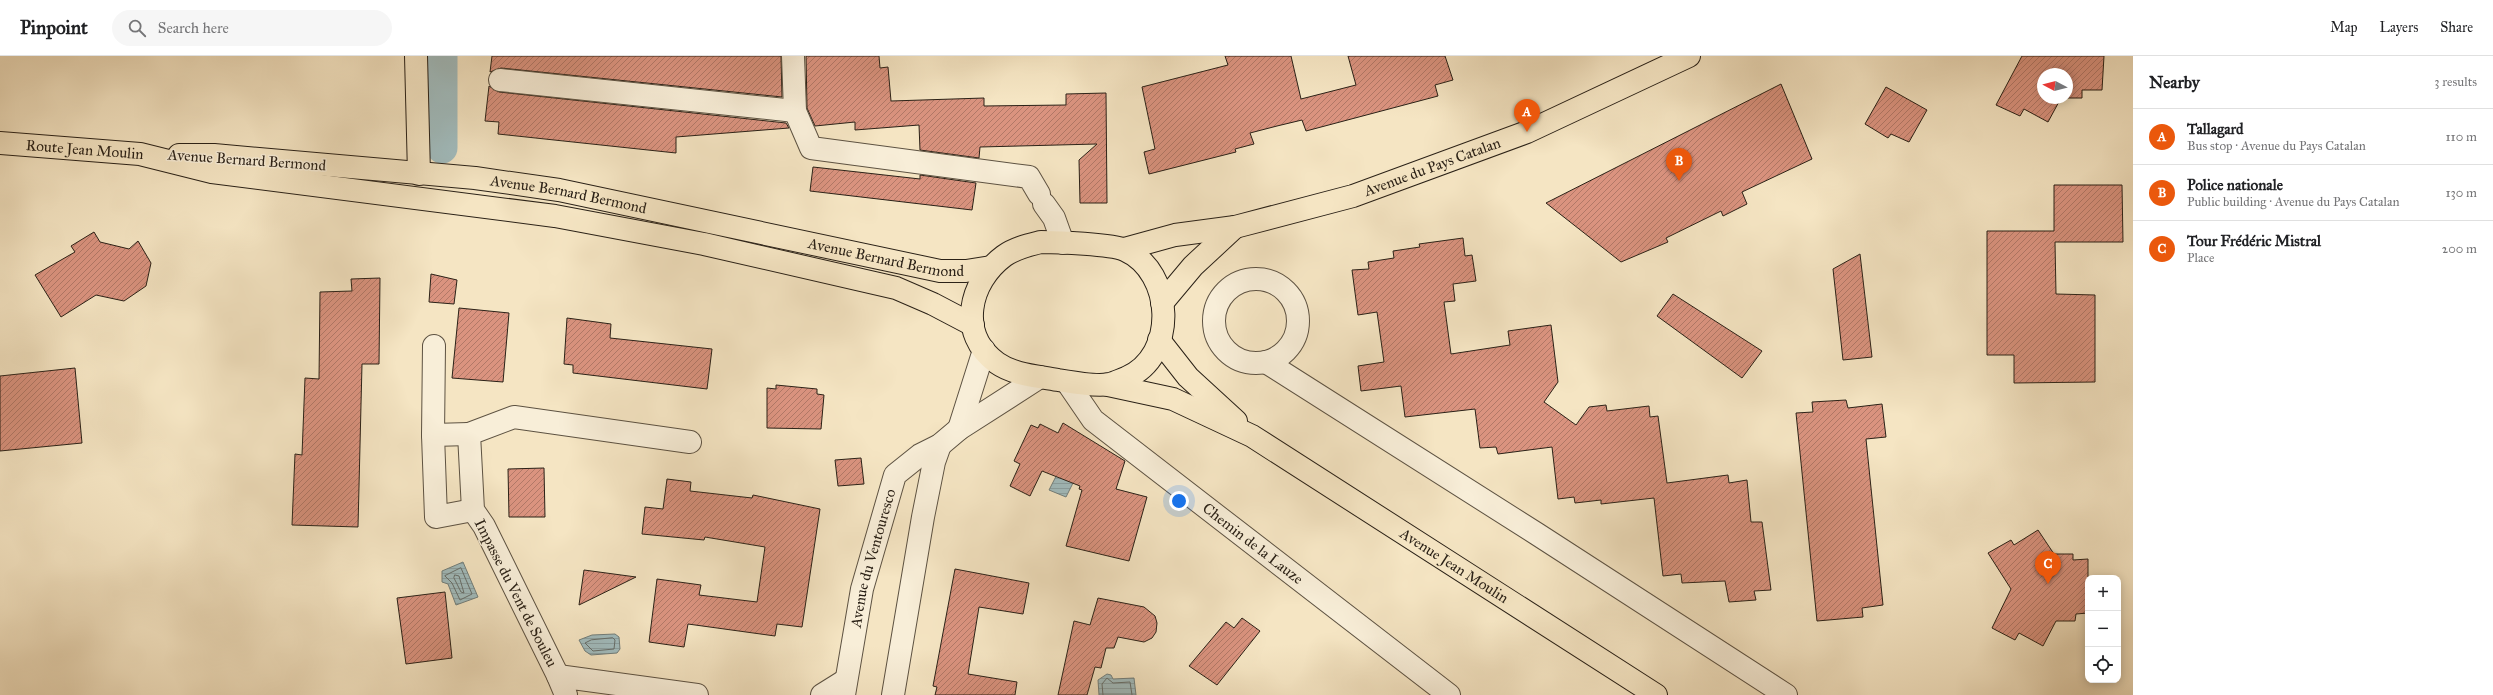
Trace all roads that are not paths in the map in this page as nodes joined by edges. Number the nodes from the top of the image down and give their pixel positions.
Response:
1 (416, 56) edge
2 (793, 56) edge
3 (1689, 56) edge
4 (500, 80) dead end
5 (795, 111) junction
6 (0, 144) edge
7 (140, 154) junction
8 (419, 174) junction
9 (357, 191) joint
10 (1235, 227) junction
11 (1063, 243) junction
12 (1124, 249) junction
13 (991, 267) junction
14 (1162, 303) junction
15 (973, 325) junction
16 (1159, 340) junction
17 (434, 346) dead end
18 (984, 350) junction
19 (1266, 362) dead end
20 (1040, 376) junction
21 (1067, 382) junction
22 (1108, 385) junction
23 (959, 429) junction
24 (469, 434) junction
25 (433, 435) junction
26 (1252, 436) junction
27 (690, 442) dead end
28 (940, 445) junction
29 (472, 510) junction
30 (562, 686) edge
31 (845, 687) edge
32 (697, 695) edge
33 (822, 695) edge
34 (893, 695) edge
35 (1449, 695) edge
36 (1656, 695) edge
37 (1786, 695) edge

1 - 8 main road
2 - 5 street
3 - 10 main road, Avenue du Pays Catalan
4 - 5 street
5 - 11 street
6 - 7 main road, Route Jean Moulin
7 - 8 main road, Avenue Bernard Bermond
7 - 9 main road, Route Jean Moulin
8 - 13 main road, Avenue Bernard Bermond
9 - 15 main road, Avenue Bernard Bermond
10 - 12 main road, Avenue du Pays Catalan
10 - 14 main road, Avenue du Pays Catalan
11 - 12 main road
11 - 13 main road
12 - 14 main road
13 - 15 main road
14 - 16 main road
15 - 18 main road
16 - 22 main road
16 - 26 main road, Avenue Jean Moulin
17 - 25 street, Impasse du Vent de Souleu
18 - 20 main road, Avenue Jean Moulin
18 - 23 street
19 - 37 street
20 - 21 main road, Avenue Jean Moulin
20 - 23 street, Avenue du Ventouresco
21 - 22 main road, Avenue Jean Moulin
21 - 35 street, Chemin de la Lauze
22 - 26 main road, Avenue Jean Moulin
23 - 28 street, Avenue du Ventouresco
24 - 25 street
24 - 27 street
24 - 29 street, Impasse du Vent de Souleu
25 - 29 street, Impasse du Vent de Souleu
26 - 36 main road, Avenue Jean Moulin
28 - 31 street, Avenue du Ventouresco
28 - 34 street
29 - 30 street, Impasse du Vent de Souleu
30 - 32 street
31 - 33 street

